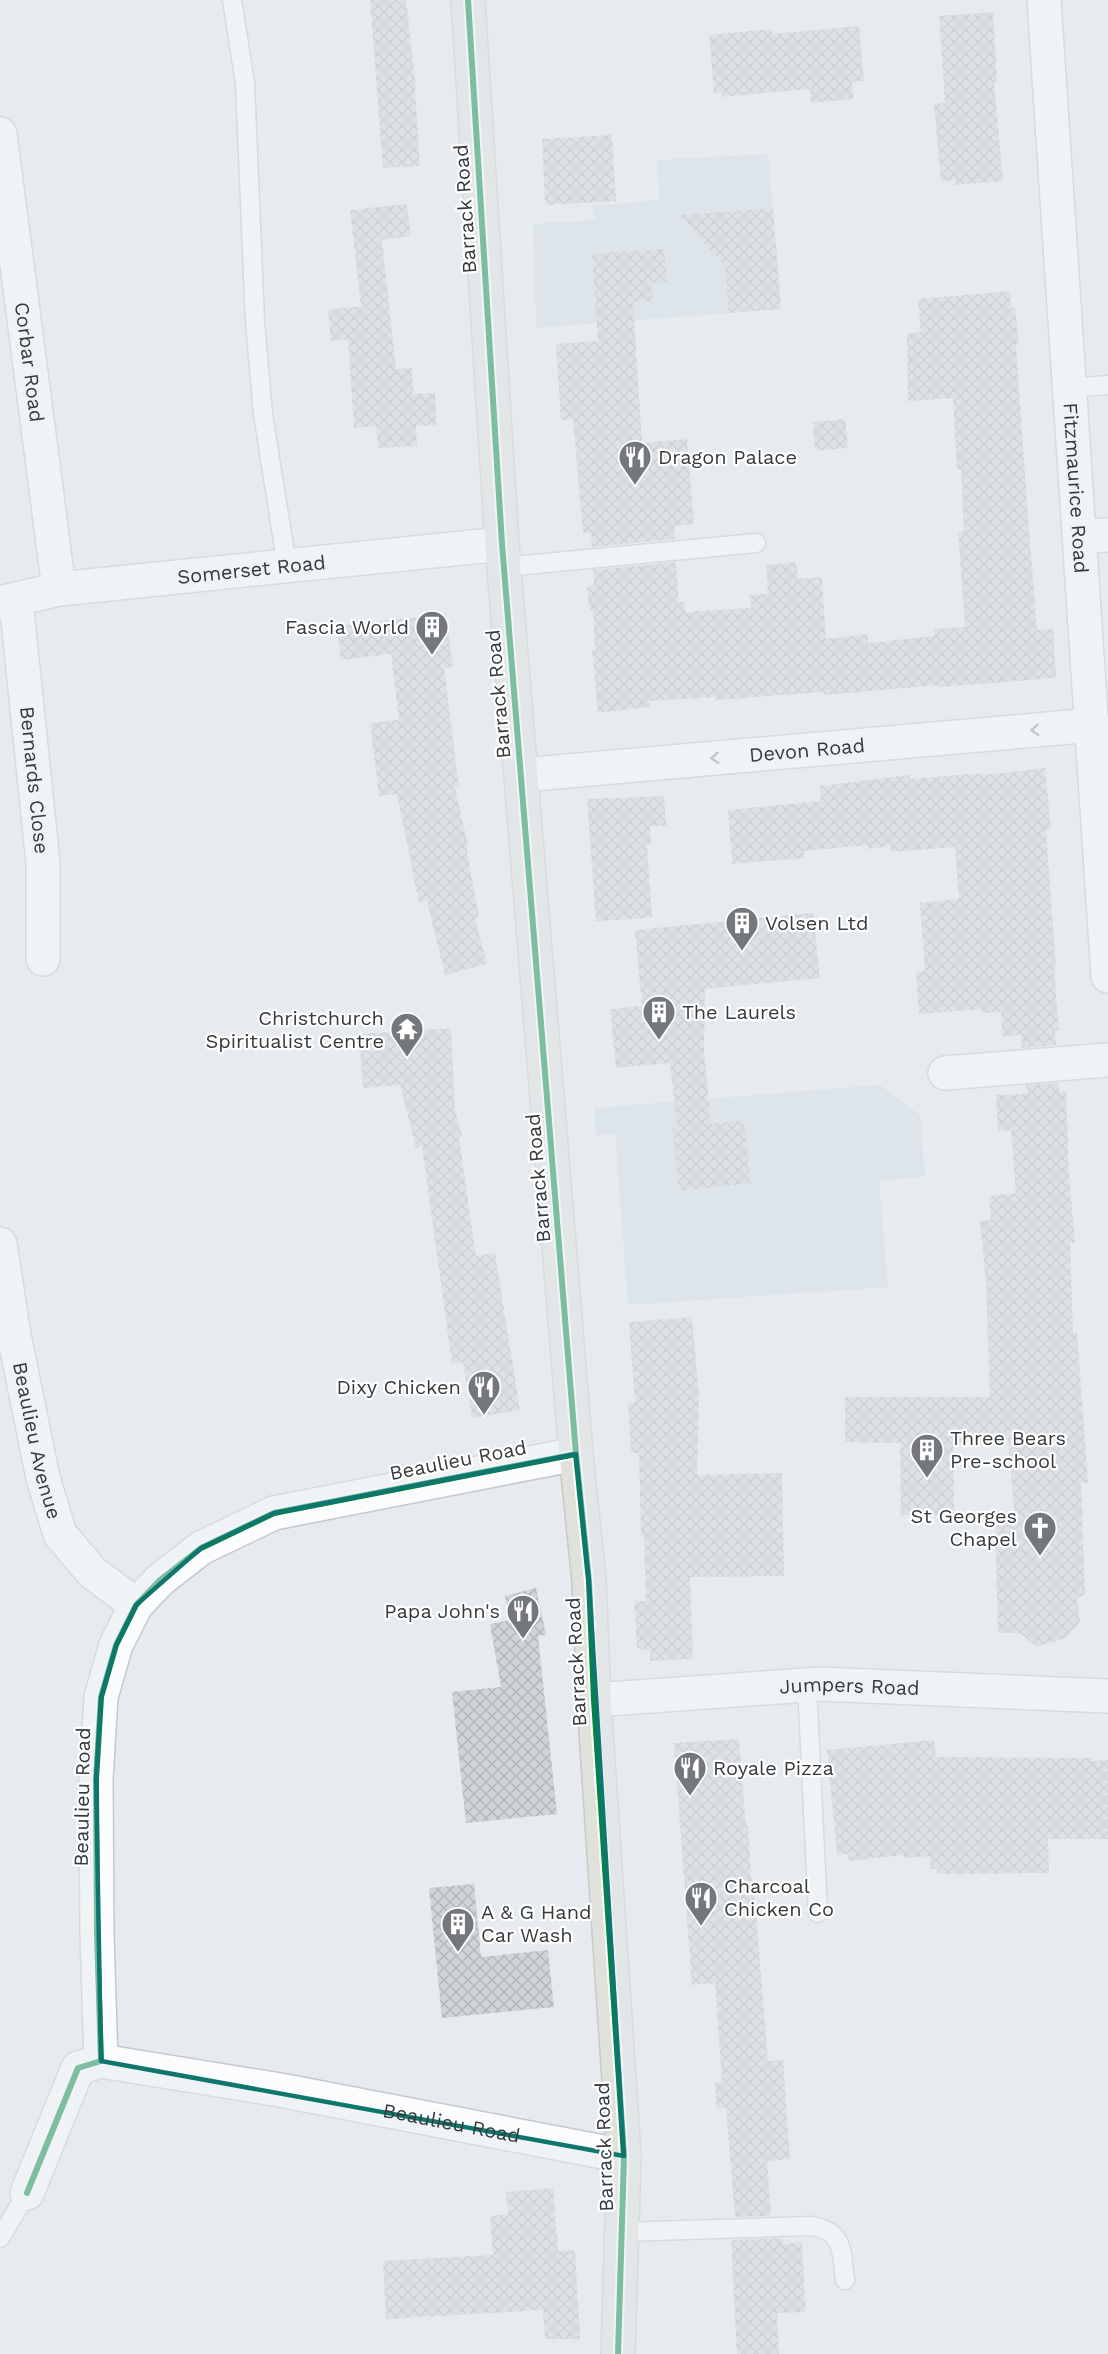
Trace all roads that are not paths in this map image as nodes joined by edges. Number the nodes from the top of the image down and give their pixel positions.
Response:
1 (232, 0) edge
2 (1044, 0) edge
3 (475, 1) edge
4 (0, 134) edge
5 (1108, 385) edge
6 (1070, 388) junction
7 (1094, 536) edge
8 (756, 543) dead end
9 (503, 555) junction
10 (287, 566) junction
11 (59, 589) junction
12 (8, 602) edge
13 (1093, 725) junction
14 (522, 775) junction
15 (1103, 819) edge
16 (43, 958) dead end
17 (1108, 976) edge
18 (1108, 1060) edge
19 (945, 1073) dead end
20 (0, 1244) edge
21 (576, 1454) junction
22 (136, 1605) junction
23 (807, 1684) junction
24 (1108, 1696) edge
25 (594, 1700) junction
26 (818, 1913) dead end
27 (101, 2061) junction
28 (624, 2156) junction
29 (27, 2193) joint
30 (622, 2232) junction
31 (0, 2238) edge
32 (844, 2280) dead end
33 (618, 2354) edge

1 - 10 lane
2 - 6 street, Fitzmaurice Road
3 - 9 main road, Barrack Road
4 - 11 street, Corbar Road
5 - 6 lane
6 - 7 street, Fitzmaurice Road
7 - 13 street, Fitzmaurice Road
8 - 9 lane
9 - 10 street, Somerset Road
9 - 14 main road, Barrack Road
10 - 11 street, Somerset Road
11 - 12 street, Somerset Road
12 - 16 street, Bernards Close
13 -> 14 street, Devon Road
13 - 15 street, Fitzmaurice Road
14 - 21 main road, Barrack Road
15 - 17 street, Fitzmaurice Road
18 - 19 street
20 - 22 street, Beaulieu Avenue
21 - 22 street, Beaulieu Road
21 - 25 main road, Barrack Road
22 - 27 street, Beaulieu Road
23 - 24 street, Jumpers Road
23 - 25 street, Jumpers Road
23 - 26 lane
25 - 28 main road, Barrack Road
27 - 28 street, Beaulieu Road
27 - 29 street
28 - 30 main road, Barrack Road
29 - 31 lane
30 - 32 lane
30 - 33 main road, Barrack Road

